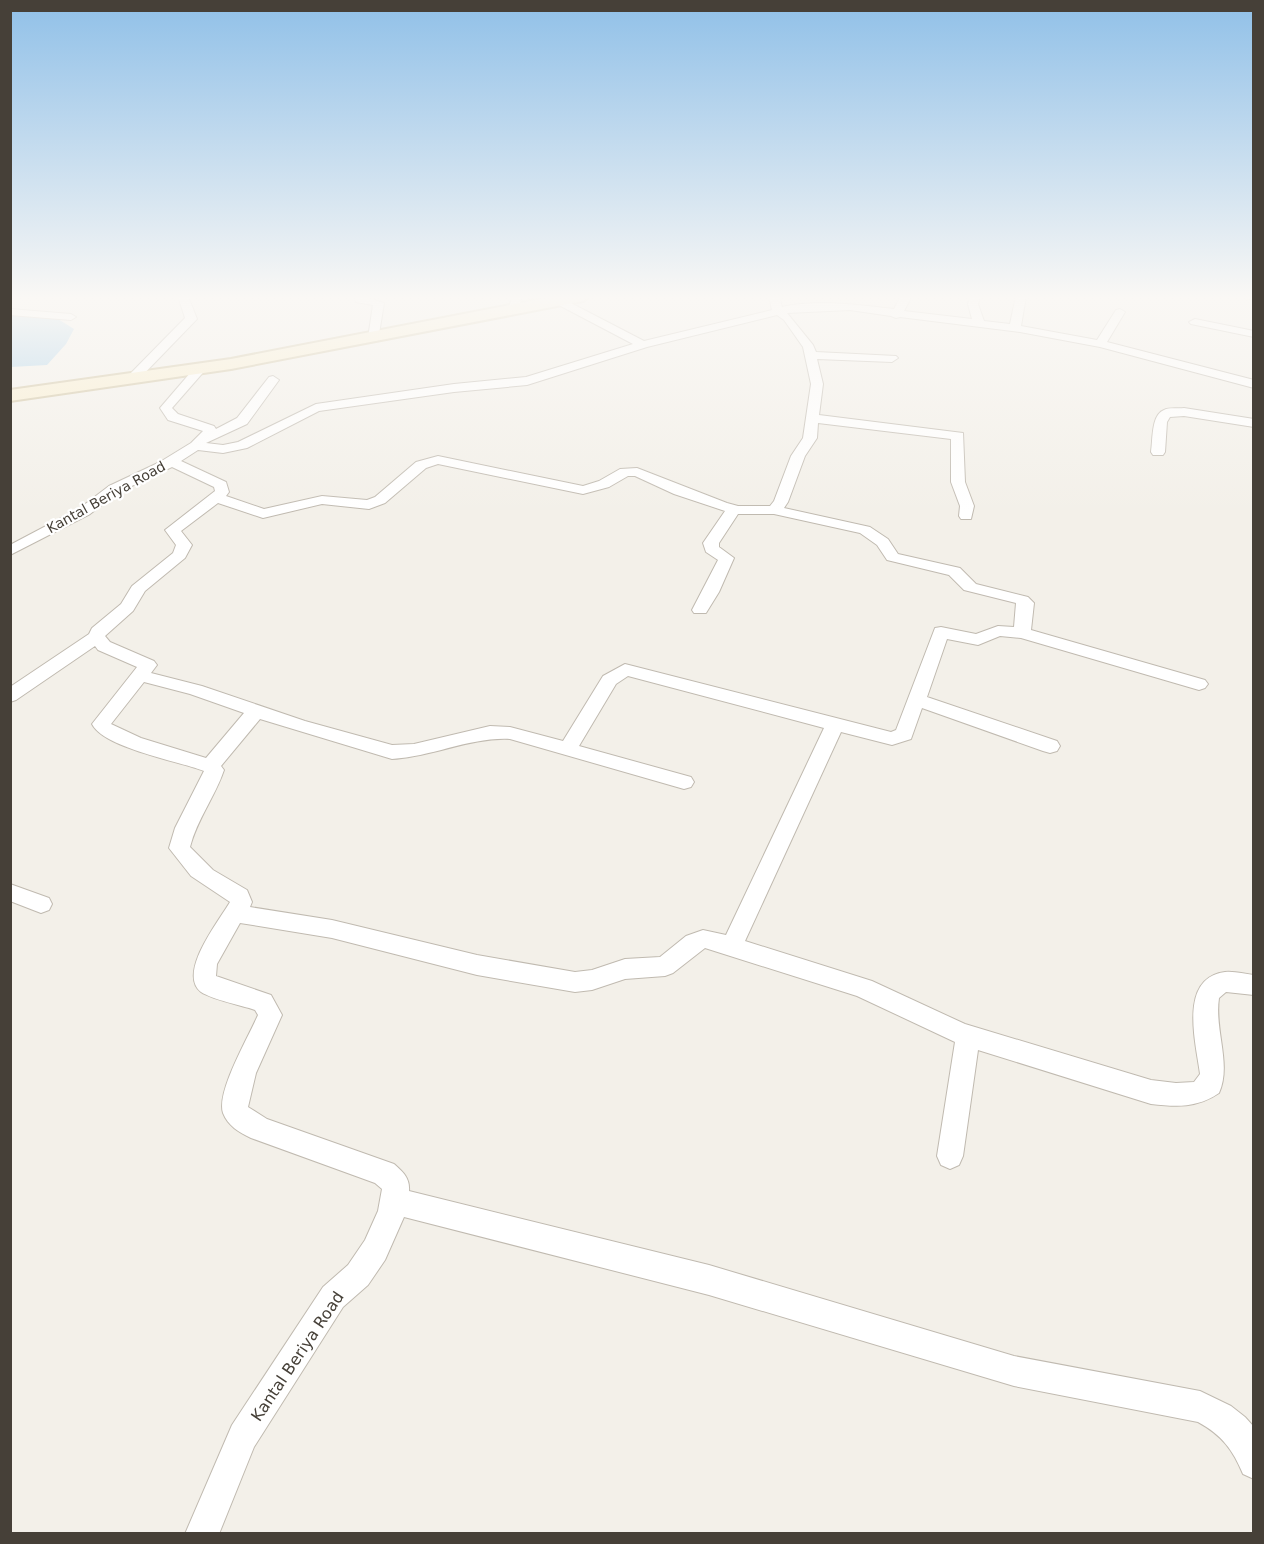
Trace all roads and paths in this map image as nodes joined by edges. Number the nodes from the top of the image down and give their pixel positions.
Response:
1 (143, 368) edge
2 (201, 368) joint
3 (569, 368) edge
4 (813, 368) edge
5 (1197, 368) edge
6 (133, 378) junction
7 (273, 380) dead end
8 (1254, 384) edge
9 (10, 396) edge
10 (812, 418) junction
11 (1254, 423) edge
12 (201, 442) junction
13 (1158, 452) dead end
14 (171, 461) junction
15 (217, 498) junction
16 (734, 509) junction
17 (774, 510) junction
18 (966, 516) dead end
19 (10, 551) edge
20 (700, 610) dead end
21 (1022, 633) junction
22 (96, 637) junction
23 (140, 675) junction
24 (1199, 684) dead end
25 (10, 696) edge
26 (916, 700) junction
27 (256, 711) junction
28 (835, 724) junction
29 (1050, 746) dead end
30 (568, 748) junction
31 (210, 766) junction
32 (684, 782) dead end
33 (10, 892) edge
34 (41, 904) dead end
35 (234, 913) junction
36 (732, 946) junction
37 (1254, 985) edge
38 (968, 1036) junction
39 (950, 1156) dead end
40 (393, 1201) junction
41 (1254, 1463) edge
42 (202, 1533) edge

1 - 6 street
2 - 6 main road
2 - 12 street
3 - 12 street
4 - 10 street
5 - 8 street
6 - 9 main road
7 - 12 street, Kantal Beriya Road
10 - 17 street
10 - 18 street
11 - 13 street
12 - 14 street, Kantal Beriya Road
14 - 15 street, Kantal Beriya Road
14 - 19 street, Kantal Beriya Road
15 - 16 street
15 - 22 street
16 - 17 street
16 - 20 street
17 - 21 street
21 - 24 street
21 - 26 street
22 - 23 street
22 - 25 street
23 - 27 street
23 - 31 street
26 - 28 street
26 - 29 street
27 - 30 street
27 - 31 street
28 - 30 street
28 - 36 street
30 - 32 street
31 - 35 street
33 - 34 street
35 - 36 street
35 - 40 street
36 - 38 street
37 - 38 street
38 - 39 street
40 - 41 street
40 - 42 street, Kantal Beriya Road

